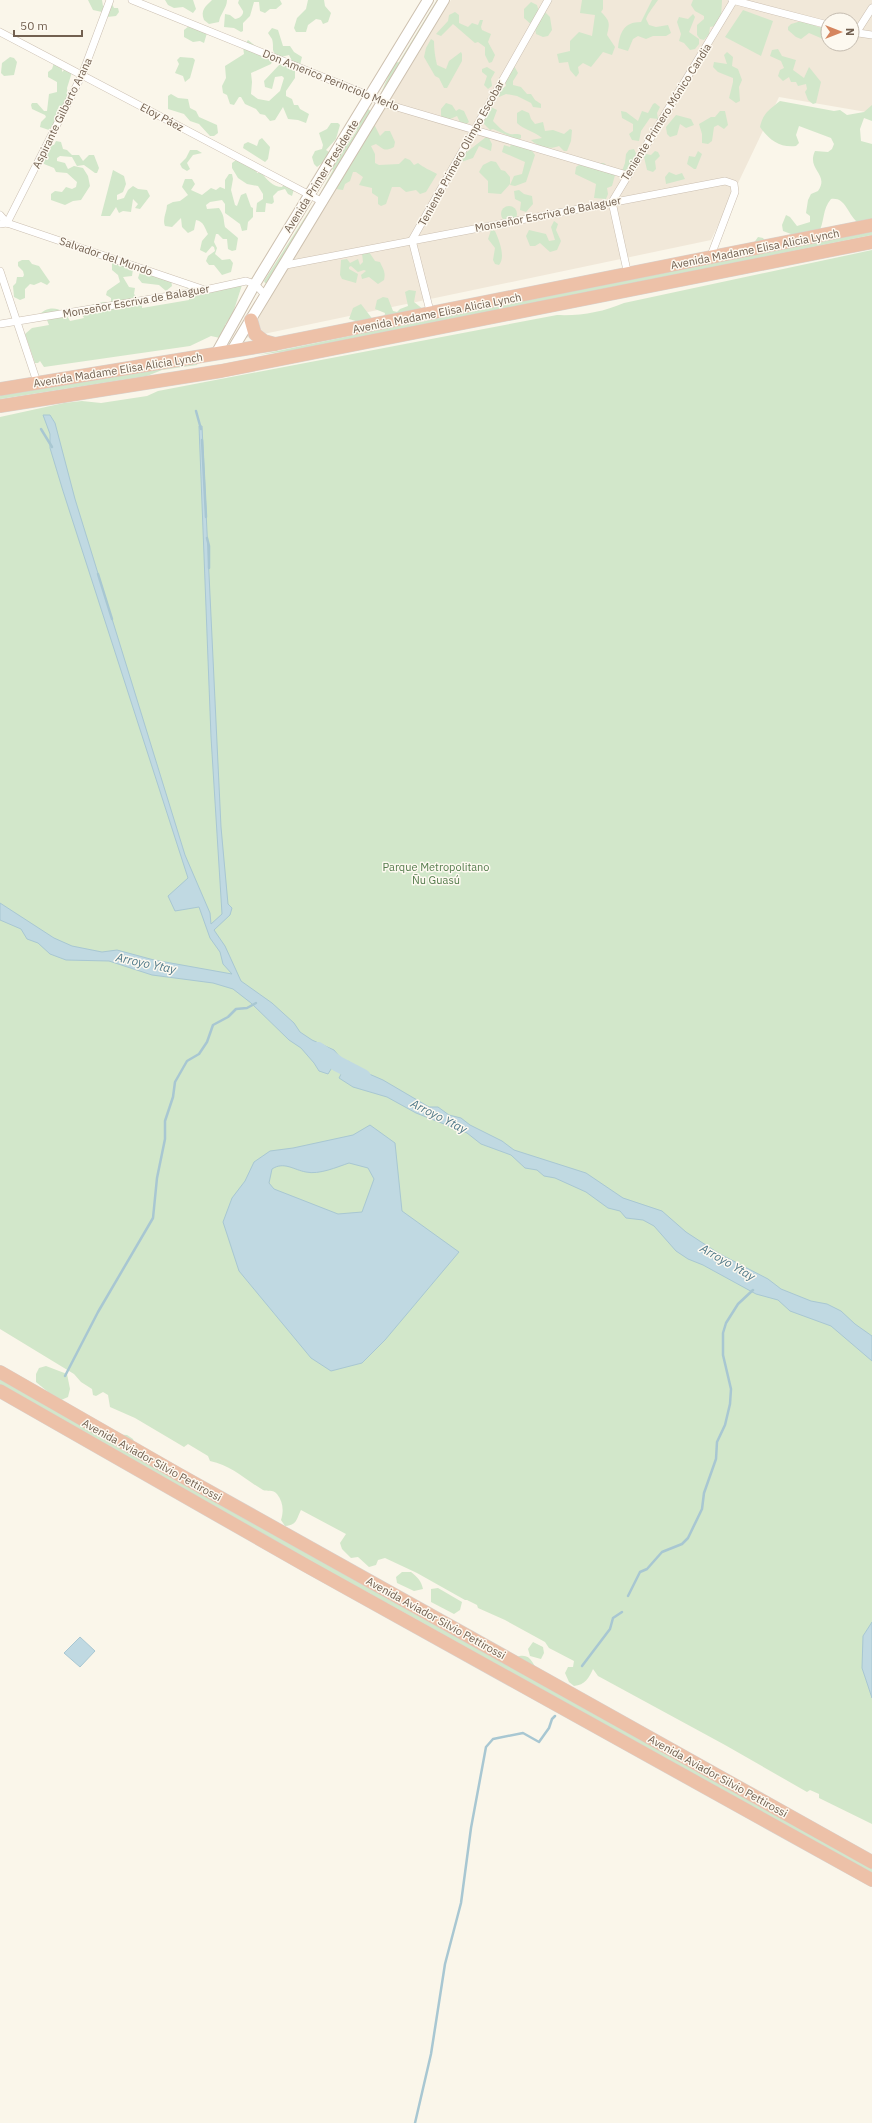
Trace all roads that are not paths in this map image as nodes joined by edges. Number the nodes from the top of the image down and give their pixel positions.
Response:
1 (110, 0) edge
2 (132, 0) edge
3 (428, 0) edge
4 (444, 0) edge
5 (548, 0) edge
6 (734, 0) edge
7 (872, 8) edge
8 (820, 23) edge
9 (860, 24) edge
10 (0, 32) edge
11 (860, 33) edge
12 (872, 35) edge
13 (82, 75) junction
14 (370, 96) junction
15 (383, 102) junction
16 (474, 129) junction
17 (627, 175) junction
18 (309, 195) junction
19 (323, 202) junction
20 (612, 202) junction
21 (0, 215) edge
22 (4, 224) edge
23 (872, 226) edge
24 (412, 240) junction
25 (872, 242) edge
26 (710, 258) junction
27 (286, 265) junction
28 (0, 271) edge
29 (628, 275) junction
30 (255, 284) junction
31 (205, 290) junction
32 (266, 296) junction
33 (431, 314) junction
34 (252, 320) junction
35 (16, 321) junction
36 (0, 324) edge
37 (275, 344) junction
38 (231, 352) junction
39 (216, 354) junction
40 (37, 382) junction
41 (148, 382) junction
42 (0, 389) edge
43 (0, 406) edge
44 (0, 1372) edge
45 (0, 1391) edge
46 (872, 1862) edge
47 (872, 1880) edge

1 - 13 street, Aspirante Gilberto Arana
2 - 14 street, Don Americo Perinciolo Merlo
3 - 14 main road, Avenida Primer Presidente
4 - 15 main road, Avenida Primer Presidente
5 - 16 street, Teniente Primero Olimpo Escobar
6 - 8 street
6 - 17 street, Teniente Primero Mónico Candia
7 - 9 street
10 - 13 street, Eloy Páez
11 - 12 street
13 - 18 street, Eloy Páez
13 - 22 street, Aspirante Gilberto Arana
14 - 15 street, Don Americo Perinciolo Merlo
14 - 18 main road, Avenida Primer Presidente
15 - 16 street, Don Americo Perinciolo Merlo
15 - 19 main road, Avenida Primer Presidente
16 - 17 street, Don Americo Perinciolo Merlo
16 - 24 street, Teniente Primero Olimpo Escobar
17 - 20 street, Teniente Primero Mónico Candia
18 - 19 street, Eloy Páez
18 - 30 main road, Avenida Primer Presidente
19 - 27 main road, Avenida Primer Presidente
20 - 24 street, Monseñor Escriva de Balaguer
20 - 26 street, Monseñor Escriva de Balaguer
20 - 29 street
21 - 22 street
22 - 31 street, Salvador del Mundo
23 - 26 highway, Avenida Madame Elisa Alicia Lynch
24 - 27 street, Monseñor Escriva de Balaguer
24 - 33 street
25 - 41 highway, Avenida Madame Elisa Alicia Lynch
26 - 29 highway, Avenida Madame Elisa Alicia Lynch
27 - 32 main road, Avenida Primer Presidente
28 - 35 street
29 - 33 highway, Avenida Madame Elisa Alicia Lynch
30 - 31 street, Monseñor Escriva de Balaguer
30 - 32 street
30 - 39 main road, Avenida Primer Presidente
31 - 35 street, Monseñor Escriva de Balaguer
32 - 34 main road, Avenida Primer Presidente
33 - 37 highway, Avenida Madame Elisa Alicia Lynch
34 - 37 highway
34 - 38 main road, Avenida Primer Presidente
35 - 36 street, Monseñor Escriva de Balaguer
35 - 40 street
37 - 38 highway, Avenida Madame Elisa Alicia Lynch
38 - 39 highway, Avenida Madame Elisa Alicia Lynch
38 - 41 highway
39 - 40 highway, Avenida Madame Elisa Alicia Lynch
40 - 42 highway, Avenida Madame Elisa Alicia Lynch
41 - 43 highway, Avenida Madame Elisa Alicia Lynch
44 - 46 highway, Avenida Aviador Silvio Pettirossi
45 - 47 highway, Avenida Aviador Silvio Pettirossi

